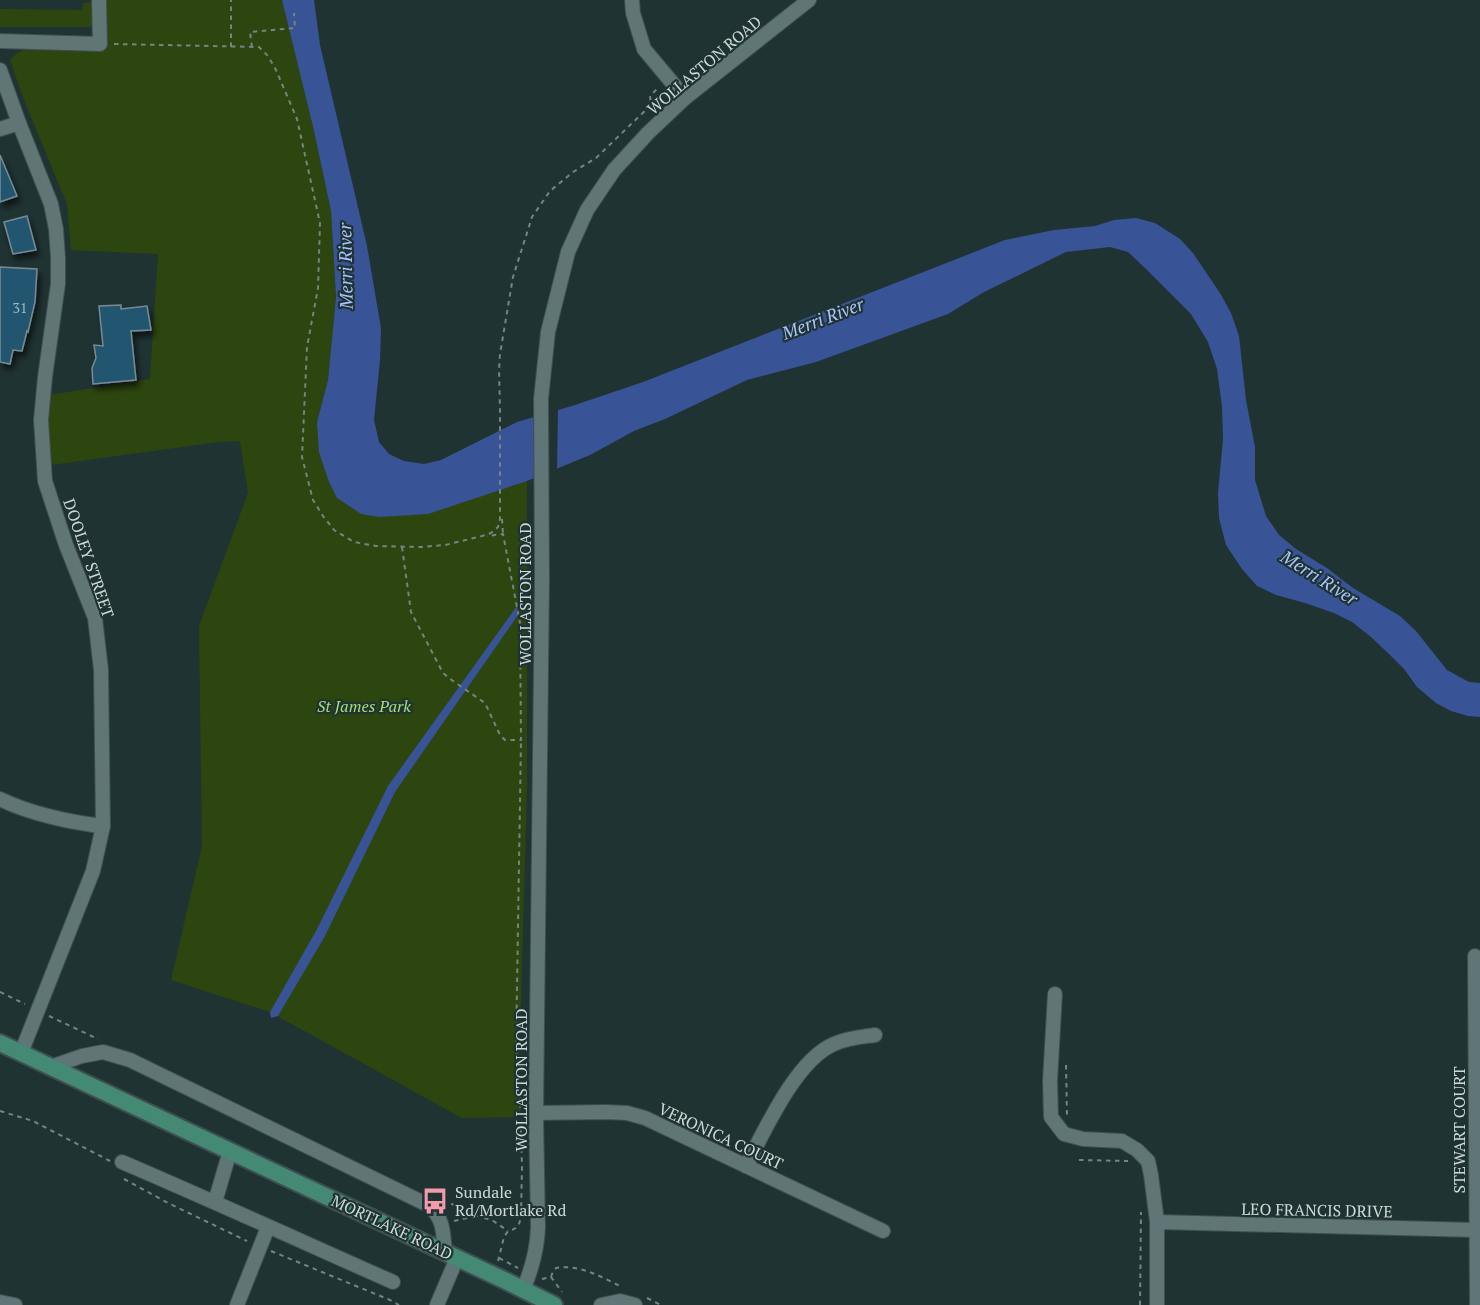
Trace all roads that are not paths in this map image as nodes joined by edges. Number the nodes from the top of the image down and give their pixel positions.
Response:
1 (99, 0) edge
2 (633, 0) edge
3 (809, 0) edge
4 (0, 41) edge
5 (0, 70) edge
6 (684, 99) junction
7 (19, 123) junction
8 (0, 129) edge
9 (0, 799) edge
10 (103, 826) junction
11 (1475, 956) dead end
12 (1055, 994) dead end
13 (875, 1035) dead end
14 (0, 1043) edge
15 (21, 1053) junction
16 (50, 1067) junction
17 (536, 1113) junction
18 (1478, 1124) edge
19 (230, 1151) junction
20 (122, 1162) dead end
21 (746, 1166) junction
22 (215, 1202) junction
23 (1157, 1222) junction
24 (268, 1227) junction
25 (1476, 1230) junction
26 (883, 1231) dead end
27 (451, 1255) junction
28 (393, 1282) dead end
29 (523, 1290) junction
30 (641, 1301) edge
31 (0, 1302) edge
32 (15, 1305) edge
33 (237, 1305) edge
34 (437, 1305) edge
35 (554, 1305) edge
36 (601, 1305) edge
37 (1157, 1305) edge
38 (1477, 1305) edge

1 - 4 street
2 - 6 street
3 - 6 street, WOLLASTON ROAD
5 - 7 street, DOOLEY STREET
6 - 17 street, WOLLASTON ROAD
7 - 8 street
7 - 10 street, DOOLEY STREET
9 - 10 street
10 - 15 street, DOOLEY STREET
11 - 18 street, STEWART COURT
12 - 23 street
13 - 21 street
14 - 15 main road, MORTLAKE ROAD
15 - 16 main road, MORTLAKE ROAD
16 - 19 main road, MORTLAKE ROAD
16 - 27 street
17 - 21 street, VERONICA COURT
17 - 29 street, WOLLASTON ROAD
18 - 25 street, STEWART COURT
19 - 22 street
19 - 27 main road, MORTLAKE ROAD
20 - 22 street
21 - 26 street, VERONICA COURT
22 - 24 street
23 - 25 street, LEO FRANCIS DRIVE
23 - 37 street
24 - 28 street
24 - 33 street
25 - 38 street, STEWART COURT
27 - 29 main road, MORTLAKE ROAD
27 - 34 street
29 - 35 main road, MORTLAKE ROAD
30 - 36 street
31 - 32 street

